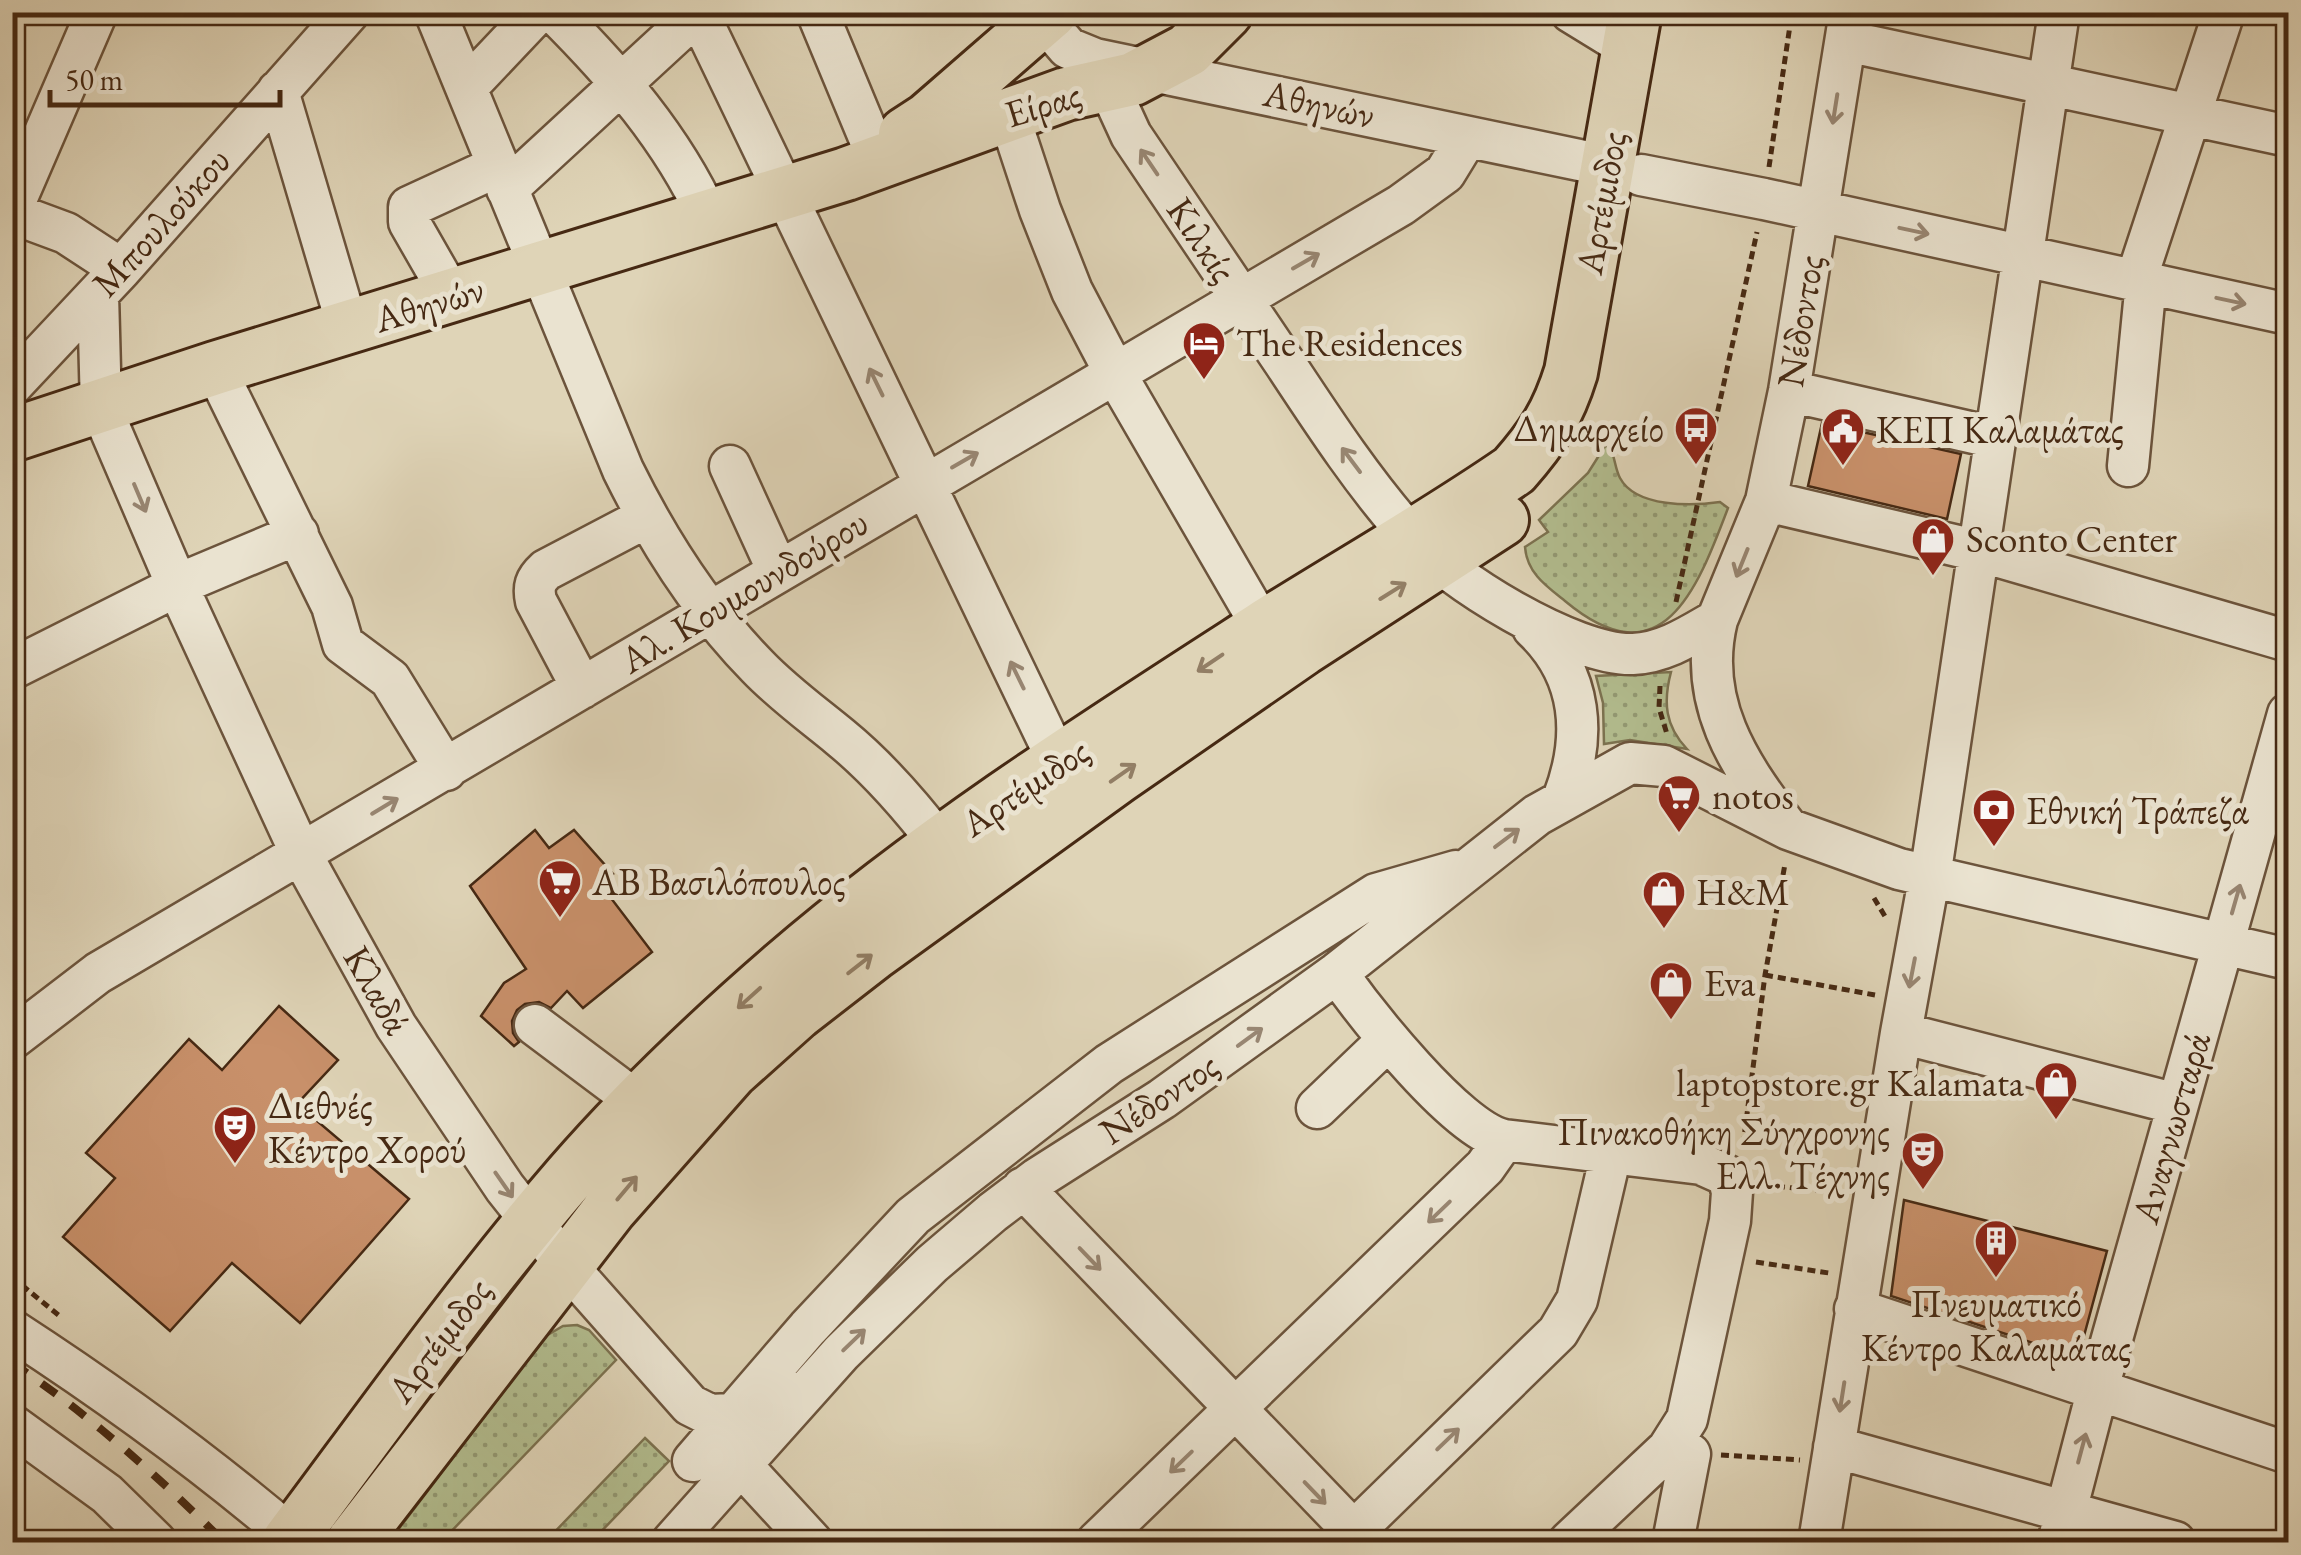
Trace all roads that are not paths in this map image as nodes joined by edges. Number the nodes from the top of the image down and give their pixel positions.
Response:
1 (98, 12) edge
2 (349, 12) edge
3 (435, 12) edge
4 (538, 12) edge
5 (554, 12) edge
6 (698, 12) edge
7 (816, 12) edge
8 (1226, 12) edge
9 (1571, 12) edge
10 (1670, 12) edge
11 (2060, 12) edge
12 (2224, 12) edge
13 (1027, 24) edge
14 (1848, 27) edge
15 (1631, 30) edge
16 (1131, 78) junction
17 (622, 83) junction
18 (2048, 85) junction
19 (467, 87) junction
20 (278, 91) junction
21 (1008, 113) junction
22 (2191, 115) junction
23 (2288, 136) edge
24 (1466, 137) junction
25 (861, 164) junction
26 (1624, 170) junction
27 (502, 178) junction
28 (784, 194) junction
29 (1819, 210) junction
30 (12, 211) edge
31 (708, 218) junction
32 (2024, 255) junction
33 (542, 268) junction
34 (109, 281) junction
35 (2141, 281) junction
36 (452, 297) junction
37 (1241, 299) junction
38 (2288, 314) edge
39 (348, 328) junction
40 (18, 366) edge
41 (215, 368) junction
42 (1115, 373) junction
43 (1789, 391) junction
44 (101, 408) junction
45 (12, 435) edge
46 (1996, 438) junction
47 (730, 466) dead end
48 (2128, 466) dead end
49 (925, 484) junction
50 (1766, 501) junction
51 (647, 517) junction
52 (298, 534) junction
53 (1426, 549) junction
54 (1978, 551) junction
55 (778, 570) junction
56 (178, 586) junction
57 (710, 612) junction
58 (1523, 618) junction
59 (1717, 620) junction
60 (1262, 628) junction
61 (2288, 640) edge
62 (12, 670) edge
63 (582, 688) junction
64 (2288, 714) edge
65 (1059, 763) junction
66 (446, 770) junction
67 (2280, 777) edge
68 (1563, 799) junction
69 (940, 844) junction
70 (1787, 844) junction
71 (302, 856) junction
72 (1469, 867) junction
73 (1930, 877) junction
74 (2224, 944) junction
75 (2288, 959) edge
76 (1338, 973) junction
77 (535, 1025) dead end
78 (1901, 1033) junction
79 (12, 1039) edge
80 (1388, 1040) junction
81 (640, 1102) junction
82 (2177, 1104) junction
83 (1318, 1108) dead end
84 (1504, 1140) junction
85 (1611, 1154) junction
86 (1023, 1188) junction
87 (531, 1222) junction
88 (567, 1266) junction
89 (1855, 1310) junction
90 (12, 1330) edge
91 (808, 1390) junction
92 (2097, 1392) junction
93 (1234, 1410) junction
94 (733, 1414) junction
95 (12, 1424) edge
96 (2288, 1453) edge
97 (1690, 1454) road end
98 (1817, 1454) junction
99 (693, 1461) dead end
100 (741, 1465) junction
101 (2062, 1527) edge
102 (362, 1537) edge
103 (1358, 1537) edge
104 (292, 1541) edge
105 (156, 1542) edge
106 (672, 1542) edge
107 (812, 1542) edge
108 (1098, 1542) edge
109 (1569, 1542) edge
110 (1674, 1542) edge
111 (1819, 1542) edge
112 (2175, 1542) edge

1 - 30 street
2 - 20 street, Μπουλούκου
3 - 19 street
4 - 19 street
5 - 17 street
6 - 17 street
6 - 28 street
7 - 25 street
8 - 16 main road, Είρας
9 - 15 street
10 - 26 main road, Αρτέμιδος
11 - 18 street
12 - 22 street
13 - 16 street, Αθηνών
13 - 25 main road
14 - 18 street
14 -> 29 street, Νέδοντος
15 - 26 main road, Αρτέμιδος
16 - 21 main road, Είρας
16 - 24 street, Αθηνών
37 -> 16 street, Κιλκίς
17 - 27 street
17 - 31 street
18 - 22 street
18 - 32 street
19 - 27 street
20 - 34 street, Μπουλούκου
20 - 39 street
21 - 25 main road, Είρας
21 - 42 street
22 - 23 street
22 - 35 street
24 - 26 street, Αθηνών
37 -> 24 street, Αλ. Κουμουνδούρου
25 - 28 main road, Αθηνών
26 - 29 street, Αθηνών
26 - 53 main road, Αρτέμιδος
27 - 33 street
27 - 36 street
28 - 31 main road, Αθηνών
49 -> 28 street
29 -> 32 street, Αθηνών
29 - 43 street, Νέδοντος
30 - 34 street
31 - 33 main road, Αθηνών
32 - 35 street, Αθηνών
32 - 46 street
33 - 36 main road, Αθηνών
33 - 51 street
34 - 40 street, Μπουλούκου
34 - 44 street
35 -> 38 street, Αθηνών
35 - 48 street
36 - 39 main road, Αθηνών
37 - 42 street, Αλ. Κουμουνδούρου
53 -> 37 street, Κιλκίς
39 - 41 main road, Αθηνών
41 - 44 main road, Αθηνών
41 - 52 street
49 -> 42 street, Αλ. Κουμουνδούρου
42 - 60 street
43 - 46 street
43 - 50 street, Νέδοντος
44 - 45 main road, Αθηνών
44 -> 56 street, Κλαδά
46 - 54 street
47 - 55 street
49 - 55 street, Αλ. Κουμουνδούρου
65 -> 49 street
50 - 54 street
50 -> 59 street, Νέδοντος
51 - 57 street
51 - 63 street
52 - 56 street
52 - 66 street
53 - 58 street, Κιλκίς
53 - 60 main road, Αρτέμιδος
88 -> 53 main road, Αρτέμιδος
54 - 61 street
54 - 73 street
55 - 57 street, Αλ. Κουμουνδούρου
56 - 62 street
56 - 71 street, Κλαδά
57 - 63 street, Αλ. Κουμουνδούρου
57 - 69 street
58 - 59 street
58 - 68 street
59 - 70 street, Νέδοντος
60 -> 65 main road, Αρτέμιδος
63 - 66 street, Αλ. Κουμουνδούρου
64 - 67 street, Αναγνωσταρά
65 - 69 main road, Αρτέμιδος
71 -> 66 street, Αλ. Κουμουνδούρου
74 -> 67 street, Αναγνωσταρά
68 - 70 street, Νέδοντος
72 -> 68 street, Νέδοντος
69 -> 81 main road, Αρτέμιδος
70 - 73 street, Νέδοντος
71 - 79 street, Αλ. Κουμουνδούρου
71 -> 87 street, Κλαδά
72 - 76 street, Νέδοντος
72 - 94 street
73 - 74 street, Νέδοντος
73 -> 78 street
74 - 75 street, Νέδοντος
74 - 82 street, Αναγνωσταρά
76 - 80 street
86 -> 76 street, Νέδοντος
77 - 81 street
78 - 82 street
78 - 89 street
80 - 83 street
80 - 84 street
81 - 87 main road, Αρτέμιδος
82 - 92 street, Αναγνωσταρά
84 - 85 street
84 -> 93 street
103 -> 85 street
85 - 109 street
91 -> 86 street, Νέδοντος
86 -> 93 street
87 - 88 street, Κλαδά
87 - 104 main road, Αρτέμιδος
88 - 94 street, Κλαδά
88 - 102 main road, Αρτέμιδος
89 - 92 street
89 -> 98 street
90 - 104 street
91 - 94 street
91 - 100 street, Νέδοντος
92 - 96 street
101 -> 92 street, Αναγνωσταρά
93 -> 103 street
93 -> 108 street
94 - 99 street
95 - 105 street
97 - 110 street
98 - 101 street
98 - 111 street
100 - 106 street, Νέδοντος
100 - 107 street
101 - 112 street

